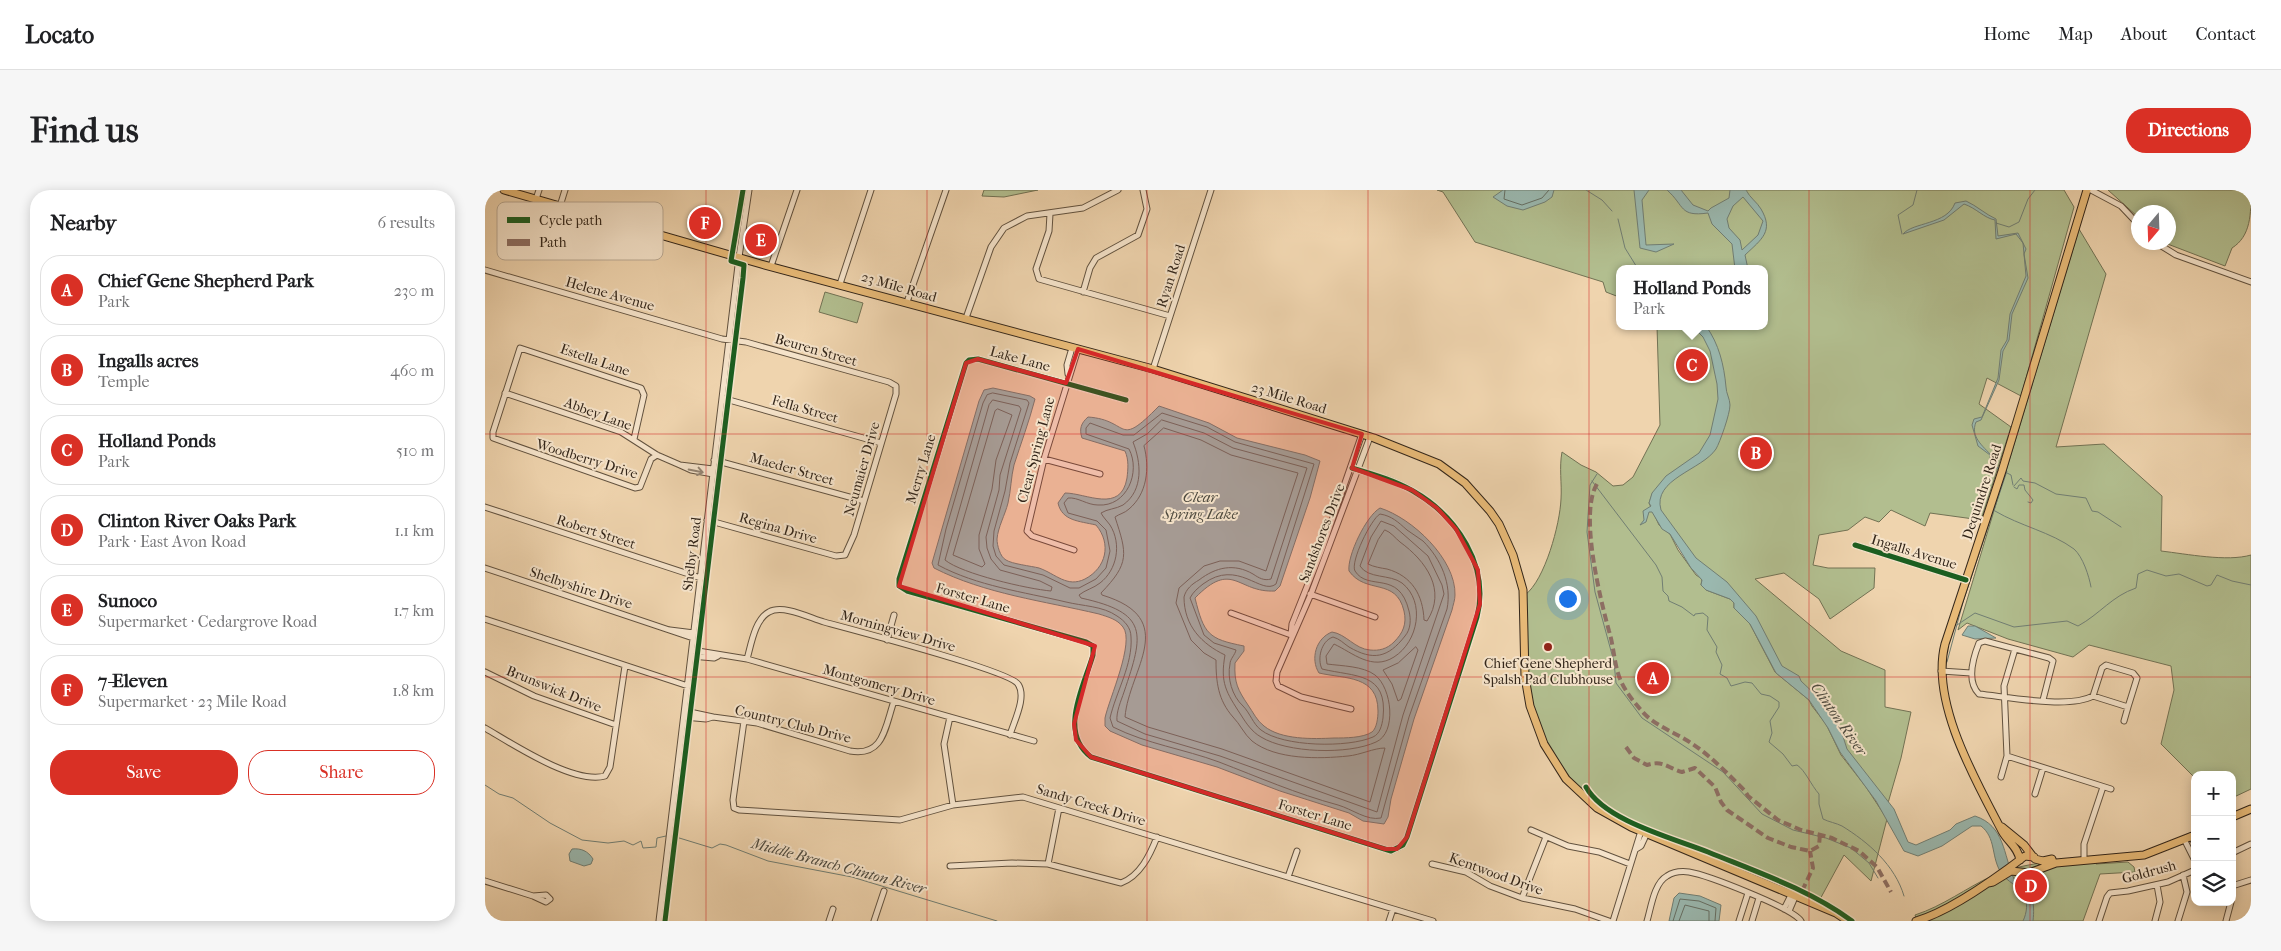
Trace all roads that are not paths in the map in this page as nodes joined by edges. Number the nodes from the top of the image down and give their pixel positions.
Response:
1 (504, 190) edge
2 (539, 190) edge
3 (565, 190) edge
4 (749, 190) edge
5 (797, 190) edge
6 (871, 190) edge
7 (946, 190) edge
8 (1118, 190) edge
9 (1143, 190) edge
10 (1211, 190) edge
11 (2087, 190) edge
12 (2091, 190) edge
13 (536, 199) junction
14 (546, 202) edge
15 (561, 202) edge
16 (1050, 214) junction
17 (2131, 217) edge
18 (663, 235) edge
19 (2168, 250) edge
20 (739, 257) junction
21 (771, 266) junction
22 (485, 270) edge
23 (2251, 282) edge
24 (840, 284) junction
25 (1083, 292) junction
26 (907, 302) junction
27 (1171, 316) junction
28 (965, 318) junction
29 (729, 339) junction
30 (1075, 348) junction
31 (969, 360) joint
32 (1153, 369) junction
33 (1066, 383) junction
34 (896, 386) joint
35 (505, 393) junction
36 (722, 398) junction
37 (1126, 400) dead end
38 (1362, 434) junction
39 (1370, 437) junction
40 (634, 439) junction
41 (881, 443) junction
42 (657, 455) junction
43 (1044, 459) junction
44 (715, 460) junction
45 (1354, 469) junction
46 (713, 471) junction
47 (1100, 474) dead end
48 (864, 501) junction
49 (485, 507) edge
50 (707, 520) junction
51 (1855, 545) dead end
52 (1074, 550) dead end
53 (844, 556) joint
54 (485, 568) edge
55 (701, 578) junction
56 (1966, 580) junction
57 (899, 586) joint
58 (1308, 593) junction
59 (1231, 613) dead end
60 (894, 615) dead end
61 (1375, 617) dead end
62 (485, 619) edge
63 (694, 635) junction
64 (1291, 636) junction
65 (887, 640) junction
66 (2015, 649) junction
67 (692, 653) junction
68 (747, 659) junction
69 (625, 666) junction
70 (1941, 671) junction
71 (485, 672) edge
72 (1971, 673) junction
73 (688, 686) junction
74 (2004, 696) junction
75 (2093, 696) junction
76 (2043, 700) junction
77 (894, 701) junction
78 (2128, 707) junction
79 (1351, 710) dead end
80 (684, 714) junction
81 (950, 717) junction
82 (744, 721) junction
83 (2124, 721) dead end
84 (616, 724) junction
85 (485, 728) edge
86 (1010, 735) junction
87 (1034, 741) dead end
88 (1078, 744) junction
89 (1071, 746) dead end
90 (2007, 756) junction
91 (2043, 768) junction
92 (2001, 776) dead end
93 (2103, 787) junction
94 (2111, 789) dead end
95 (2035, 794) dead end
96 (953, 805) junction
97 (1059, 808) junction
98 (2251, 809) edge
99 (2234, 816) edge
100 (2000, 826) junction
101 (1531, 830) dead end
102 (1644, 832) junction
103 (1157, 837) junction
104 (1546, 837) junction
105 (2190, 837) edge
106 (2251, 844) edge
107 (1297, 851) dead end
108 (2236, 852) edge
109 (2085, 857) junction
110 (2034, 858) junction
111 (2097, 859) junction
112 (2020, 860) junction
113 (1048, 864) junction
114 (1432, 864) dead end
115 (1630, 864) junction
116 (950, 866) dead end
117 (2012, 868) junction
118 (2034, 870) junction
119 (2023, 872) junction
120 (2191, 872) edge
121 (2183, 875) junction
122 (1288, 877) junction
123 (2251, 880) edge
124 (485, 881) edge
125 (2157, 885) junction
126 (2236, 885) edge
127 (884, 891) dead end
128 (1748, 894) junction
129 (533, 896) dead end
130 (1793, 896) junction
131 (1522, 898) junction
132 (1759, 898) junction
133 (2230, 906) edge
134 (833, 909) dead end
135 (1393, 909) junction
136 (1787, 910) junction
137 (1826, 910) junction
138 (659, 921) edge
139 (829, 921) edge
140 (874, 921) edge
141 (1389, 921) edge
142 (1433, 921) edge
143 (1611, 921) edge
144 (1647, 921) edge
145 (1739, 921) edge
146 (1752, 921) edge
147 (1801, 921) edge
148 (1841, 921) edge
149 (1847, 921) edge
150 (1916, 921) edge
151 (2099, 921) edge
152 (2155, 921) edge
153 (2178, 921) edge
154 (2226, 921) edge

1 - 13 main road, 23 Mile Road
2 - 13 street
3 - 15 street
4 - 20 street, Shelby Road
5 - 21 street
6 - 24 street
7 - 26 street
8 - 16 street
9 - 25 street
10 - 27 street, Ryan Road
11 - 56 main road, Dequindre Road
12 - 17 street
13 - 14 main road, 23 Mile Road
16 - 25 street
16 - 28 street
18 - 20 main road, 23 Mile Road
19 - 23 street
20 - 21 main road, 23 Mile Road
20 - 29 street, Shelby Road
21 - 24 main road, 23 Mile Road
22 - 29 street, Helene Avenue
24 - 26 main road, 23 Mile Road
25 - 27 street
26 - 28 main road, 23 Mile Road
27 - 32 street, Ryan Road
28 - 30 main road, 23 Mile Road
29 - 34 street, Beuren Street
29 - 36 street, Shelby Road
30 - 32 main road, 23 Mile Road
30 - 33 street, Clear Spring Lane
31 - 33 street, Lake Lane
31 - 57 street, Merry Lane
32 - 38 main road, 23 Mile Road
33 - 37 street, Lake Lane
33 - 43 street, Clear Spring Lane
34 - 41 street, Neumaier Drive
35 - 40 street, Abbey Lane
35 - 40 street, Estella Lane
35 - 42 street, Woodberry Drive
36 - 41 street, Fella Street
36 - 44 street, Shelby Road
38 - 39 main road, 23 Mile Road
38 - 45 street, Sandshores Drive
39 - 45 street, Sandshores Drive
39 - 102 main road, 23 Mile Road
40 - 42 street, Abbey Lane
41 - 48 street, Neumaier Drive
42 - 46 street, Abbey Lane
43 - 47 street
43 - 52 street, Clear Spring Lane
44 - 46 street, Shelby Road
44 - 48 street, Maeder Street
45 - 58 street, Sandshores Drive
45 - 88 street, Forster Lane
46 - 50 street, Shelby Road
48 - 53 street, Neumaier Drive
49 - 55 street, Robert Street
50 - 53 street, Regina Drive
50 - 55 street, Shelby Road
51 - 56 street, Ingalls Avenue
54 - 63 street, Shelbyshire Drive
55 - 63 street, Shelby Road
56 - 70 main road, Dequindre Road
57 - 88 street, Forster Lane
58 - 61 street
58 - 64 street, Sandshores Drive
59 - 64 street
60 - 65 street
62 - 69 street
63 - 67 street, Shelby Road
64 - 79 street, Sandshores Drive
65 - 68 street, Morningview Drive
65 - 86 street, Morningview Drive
66 - 72 street
66 - 74 street
66 - 76 street
67 - 68 street, Montgomery Drive
67 - 73 street, Shelby Road
68 - 77 street, Montgomery Drive
69 - 73 street
69 - 84 street
70 - 72 street
70 - 100 main road, Dequindre Road
71 - 84 street, Brunswick Drive
72 - 74 street
73 - 80 street, Shelby Road
74 - 76 street
74 - 90 street
75 - 76 street
75 - 78 street
75 - 78 street
77 - 81 street, Montgomery Drive
77 - 82 street, Country Club Drive
78 - 83 street
80 - 82 street, Country Club Drive
80 - 138 street, Shelby Road
81 - 86 street, Montgomery Drive
81 - 96 street
82 - 96 street, Sandy Creek Drive
84 - 85 street
86 - 87 street, Montgomery Drive
88 - 89 street
90 - 91 street
90 - 92 street
91 - 93 street
91 - 95 street
93 - 94 street
93 - 109 street
96 - 97 street, Sandy Creek Drive
97 - 103 street, Sandy Creek Drive
97 - 113 street
98 - 99 main road
100 - 110 main road, Dequindre Road
100 - 112 main road, Dequindre Road
101 - 104 street
102 - 115 street
102 - 130 main road, 23 Mile Road
103 - 113 street
103 - 122 street, Sandy Creek Drive
104 - 115 street
104 - 131 street
105 - 111 main road
106 - 108 street
107 - 122 street
109 - 110 main road
109 - 111 main road
110 - 112 main road
110 - 118 main road
111 - 118 main road
112 - 117 main road
112 - 119 main road
113 - 116 street
114 - 131 street, Kentwood Drive
115 - 143 street
117 - 119 main road
117 - 150 main road
118 - 119 main road
120 - 121 street, Goldrush
121 - 125 street, Goldrush
121 - 153 street
122 - 135 street, Sandy Creek Drive
123 - 126 street
124 - 129 street
125 - 151 street, Goldrush
125 - 152 street
127 - 140 street
128 - 132 street
128 - 144 street
128 - 145 street
130 - 136 street
130 - 137 main road, 23 Mile Road
131 - 143 street, Kentwood Drive
132 - 136 street
132 - 146 street
133 - 154 street
134 - 139 street
135 - 141 street
135 - 142 street, Sandy Creek Drive
136 - 147 street
137 - 148 main road, 23 Mile Road
137 - 149 main road, 23 Mile Road

